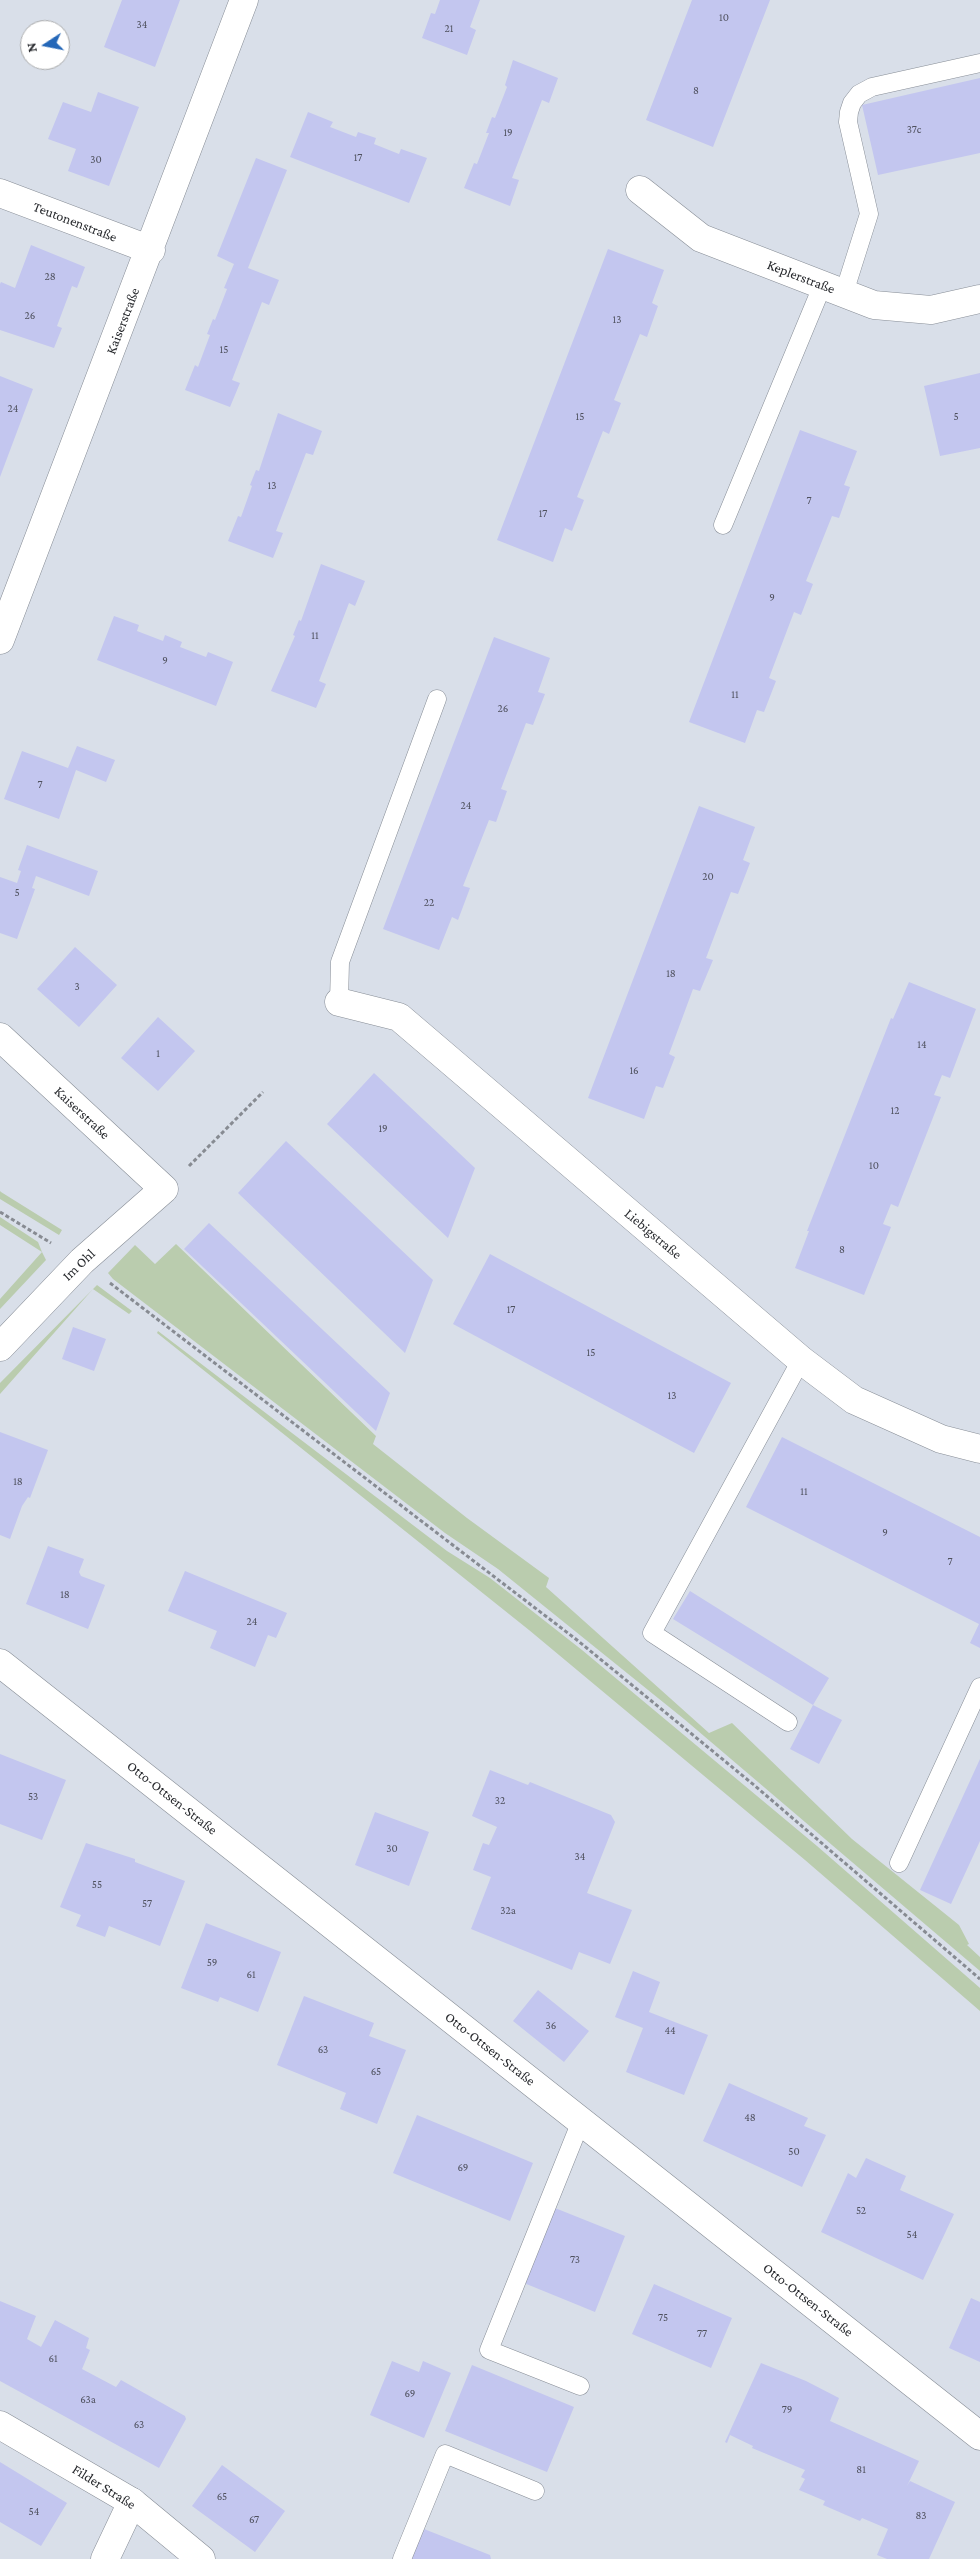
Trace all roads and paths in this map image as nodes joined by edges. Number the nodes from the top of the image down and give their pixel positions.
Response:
1 (244, 0) edge
2 (980, 63) edge
3 (640, 190) dead end
4 (0, 193) edge
5 (151, 250) junction
6 (834, 289) junction
7 (980, 299) edge
8 (723, 525) dead end
9 (0, 640) edge
10 (438, 699) dead end
11 (339, 1002) joint
12 (0, 1037) edge
13 (262, 1092) dead end
14 (186, 1168) dead end
15 (164, 1189) joint
16 (0, 1212) edge
17 (82, 1261) junction
18 (0, 1347) edge
19 (801, 1360) junction
20 (980, 1449) edge
21 (0, 1663) edge
22 (980, 1687) edge
23 (788, 1722) dead end
24 (899, 1863) dead end
25 (980, 1979) edge
26 (581, 2121) junction
27 (580, 2386) dead end
28 (0, 2425) edge
29 (980, 2436) edge
30 (535, 2491) dead end
31 (132, 2502) junction
32 (105, 2559) edge
33 (201, 2559) edge
34 (402, 2559) edge

1 - 5 street, Kaiserstraße
2 - 6 lane
3 - 6 street, Keplerstraße
4 - 5 street, Teutonenstraße
5 - 9 street, Kaiserstraße
6 - 7 street, Keplerstraße
6 - 8 lane
10 - 11 lane
11 - 19 street, Liebigstraße
12 - 15 street, Kaiserstraße
13 - 14 path
15 - 17 street, Im Ohl
16 - 17 path
17 - 18 street, Im Ohl
17 - 25 path
19 - 20 street, Liebigstraße
19 - 23 lane
21 - 26 street, Otto-Ottsen-Straße
22 - 24 lane
26 - 27 lane
26 - 29 street, Otto-Ottsen-Straße
28 - 31 street, Filder Straße
30 - 34 lane
31 - 32 street
31 - 33 street, Filder Straße

